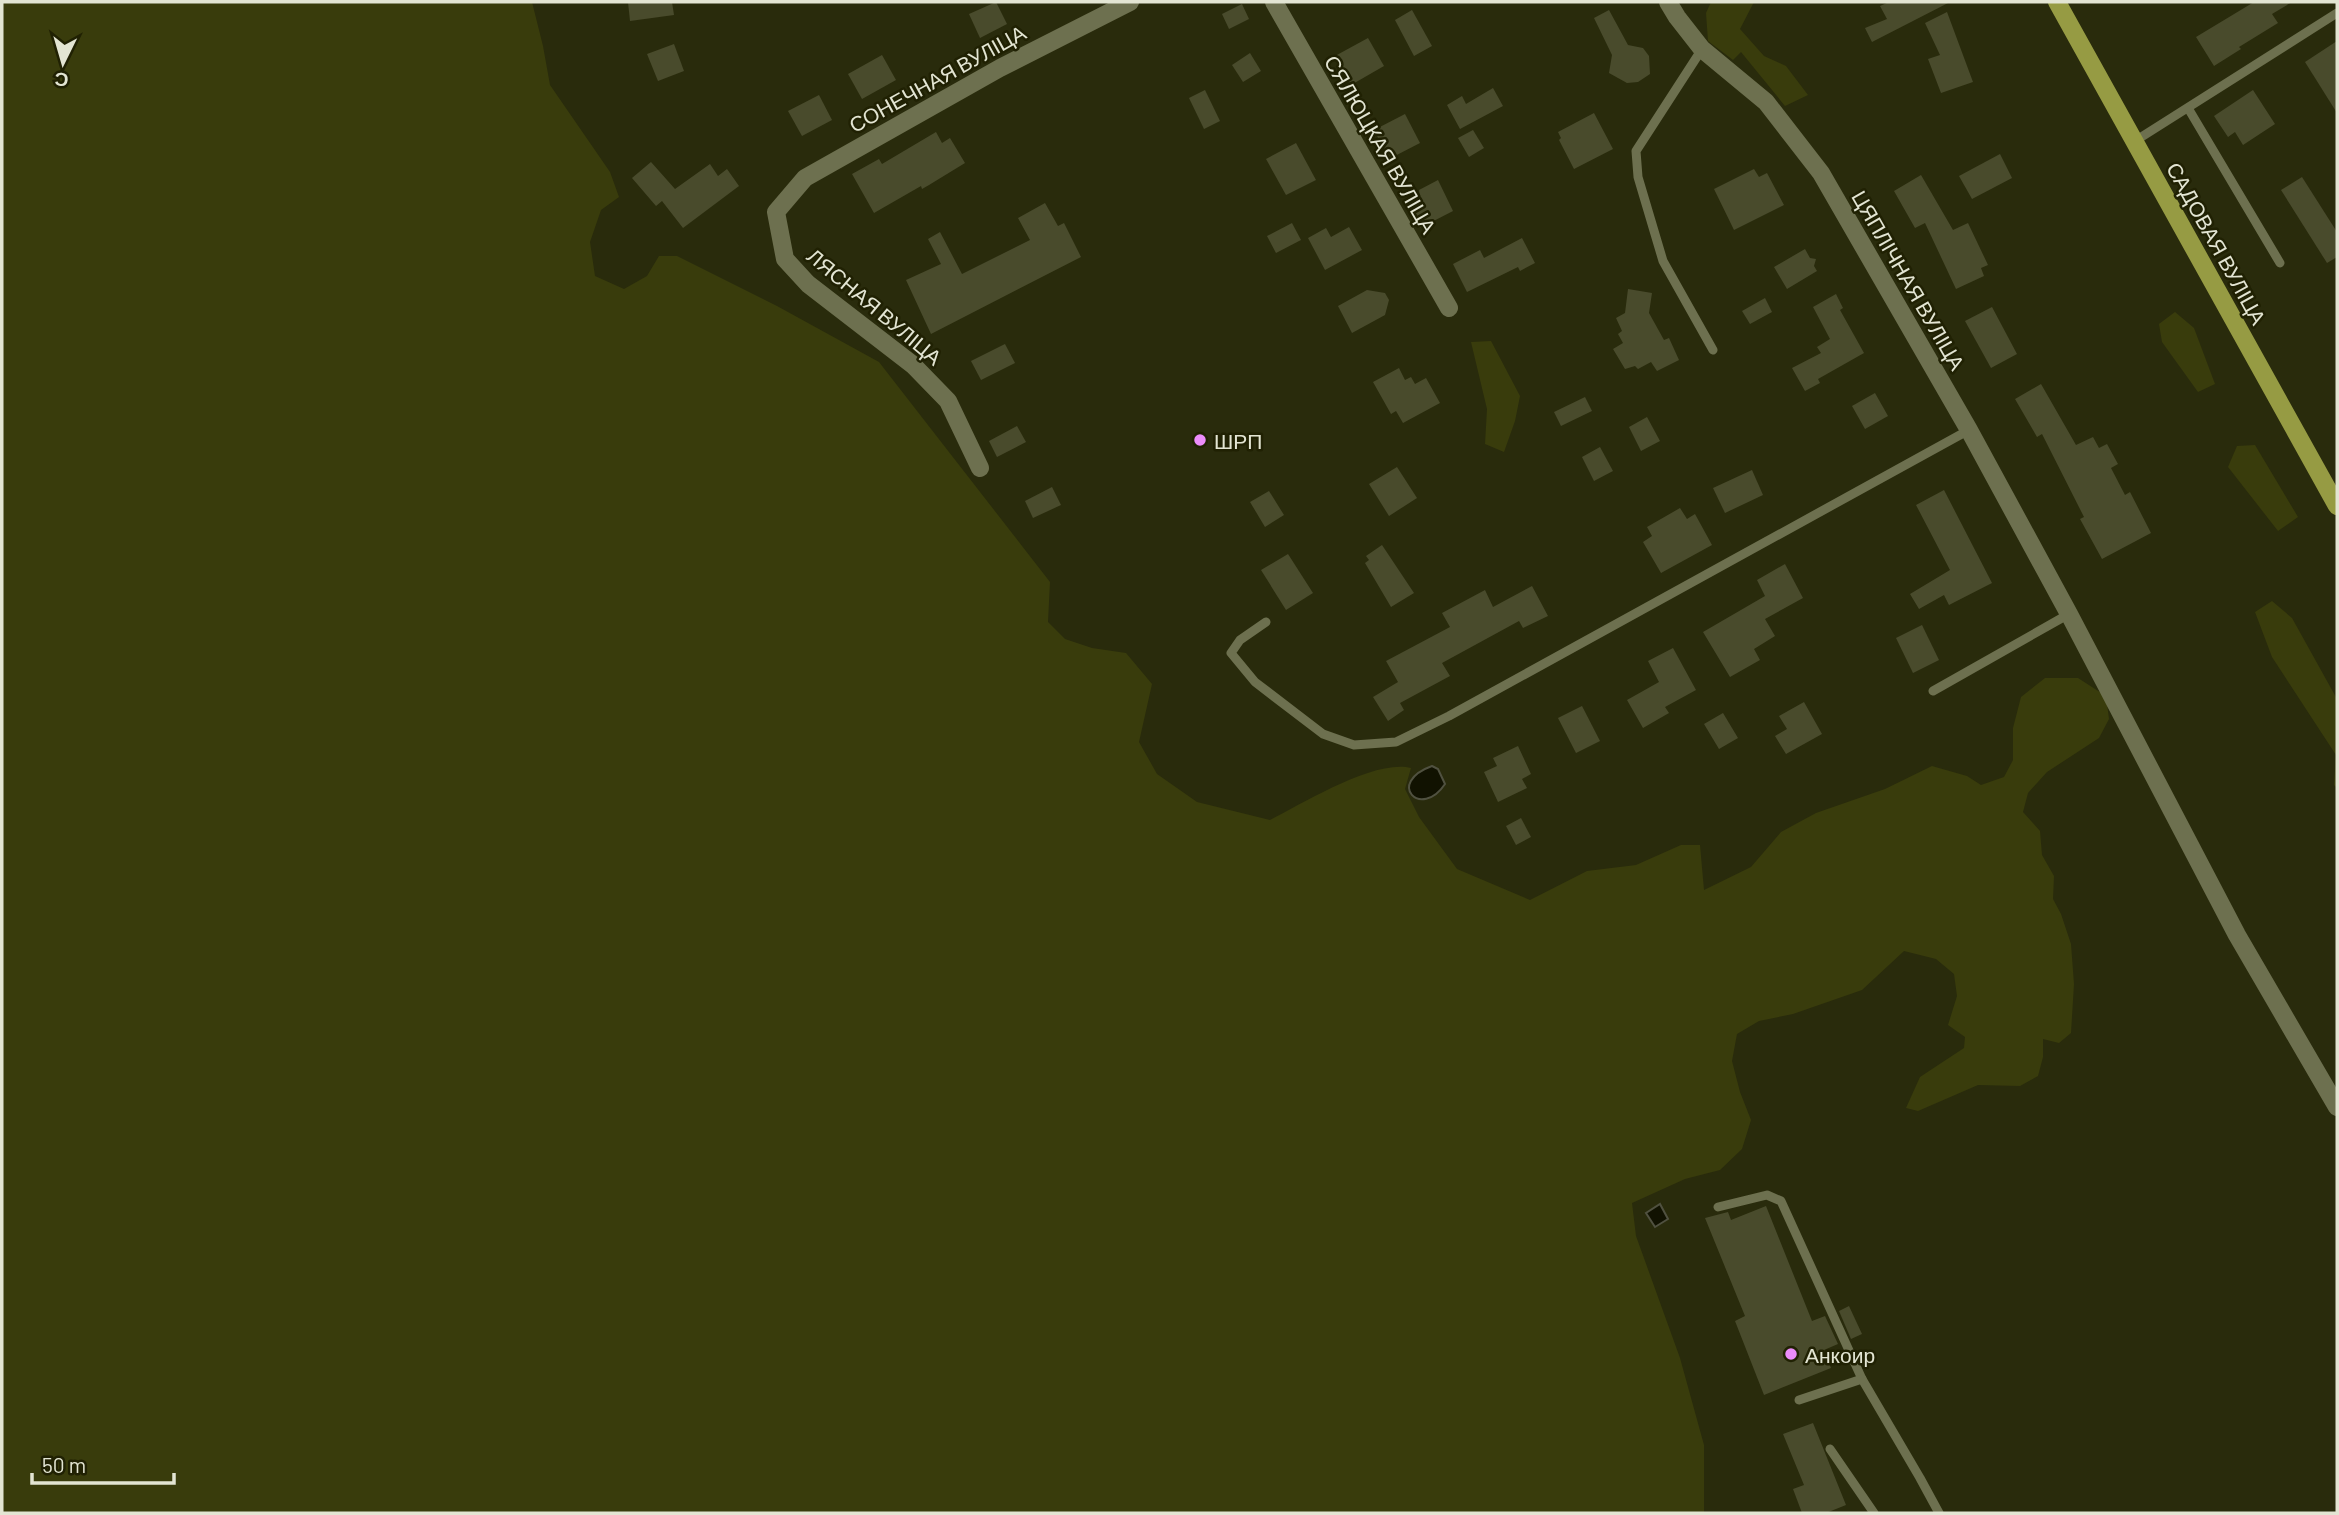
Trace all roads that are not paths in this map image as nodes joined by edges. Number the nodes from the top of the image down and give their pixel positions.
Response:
1 (1130, 2) edge
2 (1274, 2) edge
3 (1668, 2) edge
4 (2057, 2) edge
5 (2337, 13) edge
6 (1702, 49) junction
7 (2188, 108) junction
8 (2135, 141) junction
9 (805, 178) joint
10 (2280, 263) dead end
11 (1449, 308) dead end
12 (1713, 350) dead end
13 (1969, 430) junction
14 (980, 468) dead end
15 (2337, 506) edge
16 (2069, 614) junction
17 (1266, 622) dead end
18 (1933, 691) dead end
19 (2337, 1107) edge
20 (1718, 1207) dead end
21 (1862, 1379) junction
22 (1799, 1400) dead end
23 (1830, 1449) dead end
24 (1874, 1513) edge
25 (1938, 1513) edge

1 - 9 street, СОНЕЧНАЯ ВУЛІЦА
2 - 11 street, СЯЛЮЦКАЯ ВУЛІЦА
3 - 6 street, ЦЯПЛІЧНАЯ ВУЛІЦА
4 - 8 main road, САДОВАЯ ВУЛІЦА
5 - 7 lane
6 - 12 lane
6 - 13 street, ЦЯПЛІЧНАЯ ВУЛІЦА
7 - 8 lane
7 - 10 lane
8 - 15 main road, САДОВАЯ ВУЛІЦА
9 - 14 street, ЛЯСНАЯ ВУЛІЦА
13 - 16 street, ЦЯПЛІЧНАЯ ВУЛІЦА
13 - 17 lane
16 - 18 lane
16 - 19 street, ЦЯПЛІЧНАЯ ВУЛІЦА
20 - 21 lane
21 - 22 lane
21 - 25 lane
23 - 24 lane

